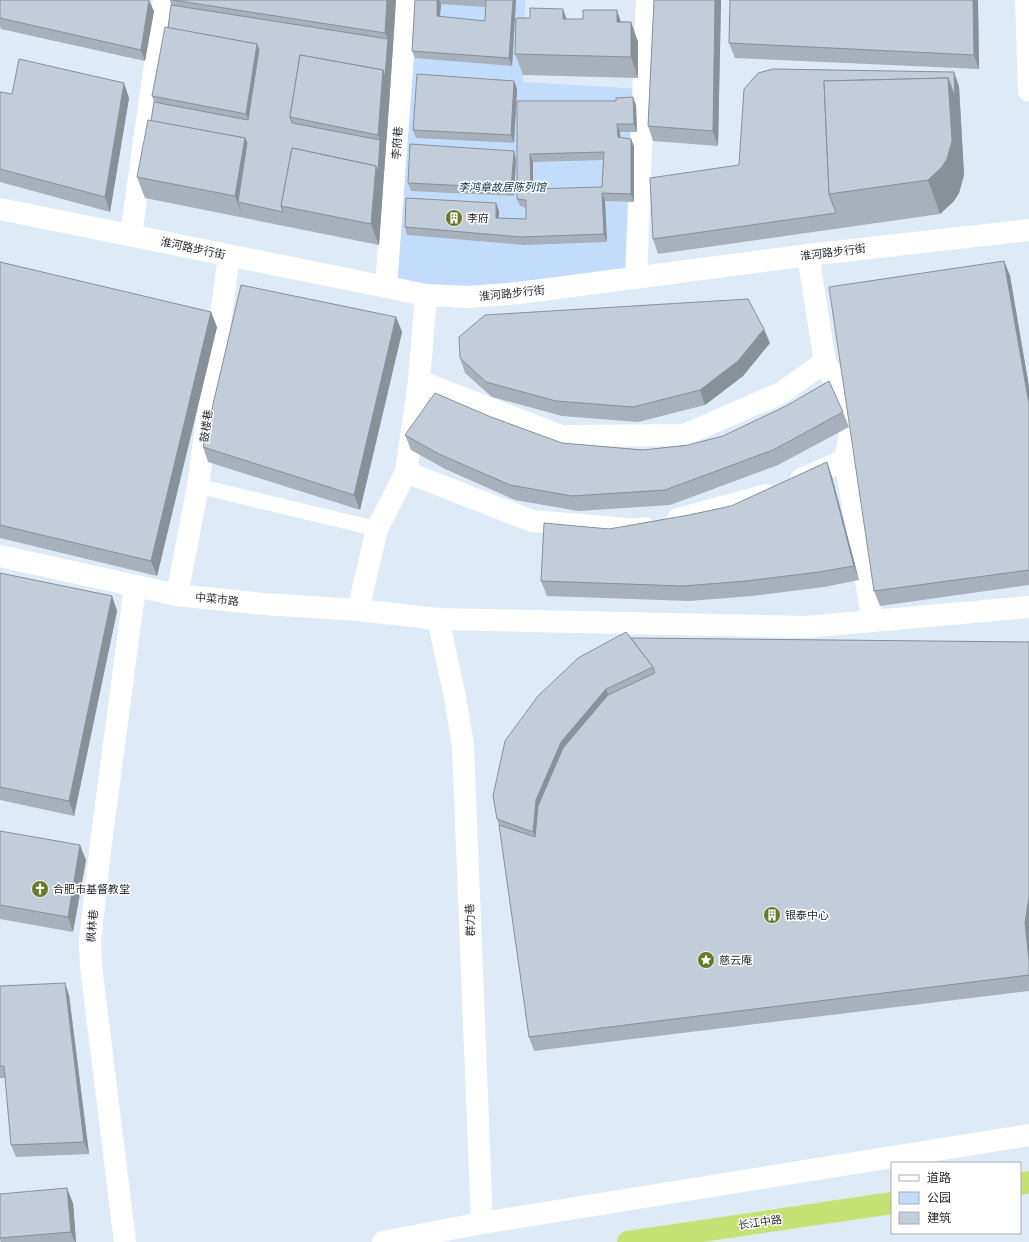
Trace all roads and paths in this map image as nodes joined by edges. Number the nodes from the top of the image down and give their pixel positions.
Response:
1 (164, 0) edge
2 (408, 0) edge
3 (647, 0) edge
4 (1026, 0) edge
5 (1029, 91) edge
6 (0, 209) edge
7 (1029, 230) edge
8 (131, 235) junction
9 (808, 255) junction
10 (229, 256) junction
11 (636, 278) junction
12 (386, 287) junction
13 (426, 295) junction
14 (825, 362) junction
15 (419, 381) junction
16 (845, 460) junction
17 (406, 472) junction
18 (198, 486) junction
19 (377, 529) junction
20 (0, 556) edge
21 (136, 586) junction
22 (176, 594) junction
23 (1029, 607) edge
24 (358, 610) junction
25 (438, 619) junction
26 (873, 621) junction
27 (1029, 1135) edge
28 (891, 1203) edge
29 (482, 1223) junction
30 (125, 1242) edge
31 (383, 1242) edge
32 (628, 1242) edge

1 - 8 street
2 - 12 street, 李府巷
3 - 11 street
4 - 5 street
6 - 8 street, 淮河路步行街
7 - 9 street, 淮河路步行街
8 - 10 street, 淮河路步行街
9 - 11 street, 淮河路步行街
9 - 14 street
10 - 12 street, 淮河路步行街
10 - 18 street, 鼓楼巷
11 - 13 street, 淮河路步行街
12 - 13 street, 淮河路步行街
13 - 15 street
14 - 15 street
14 - 16 street
15 - 17 street
16 - 17 street
16 - 26 street
17 - 19 street
18 - 19 lane
18 - 22 street, 鼓楼巷
19 - 24 street
20 - 21 street, 中菜市路
21 - 22 street, 中菜市路
21 - 30 street, 枫林巷
22 - 24 street, 中菜市路
23 - 26 street, 中菜市路
24 - 25 street, 中菜市路
25 - 26 street, 中菜市路
25 - 29 street, 群力巷
27 - 29 street
28 - 32 highway, 长江中路
29 - 31 street

